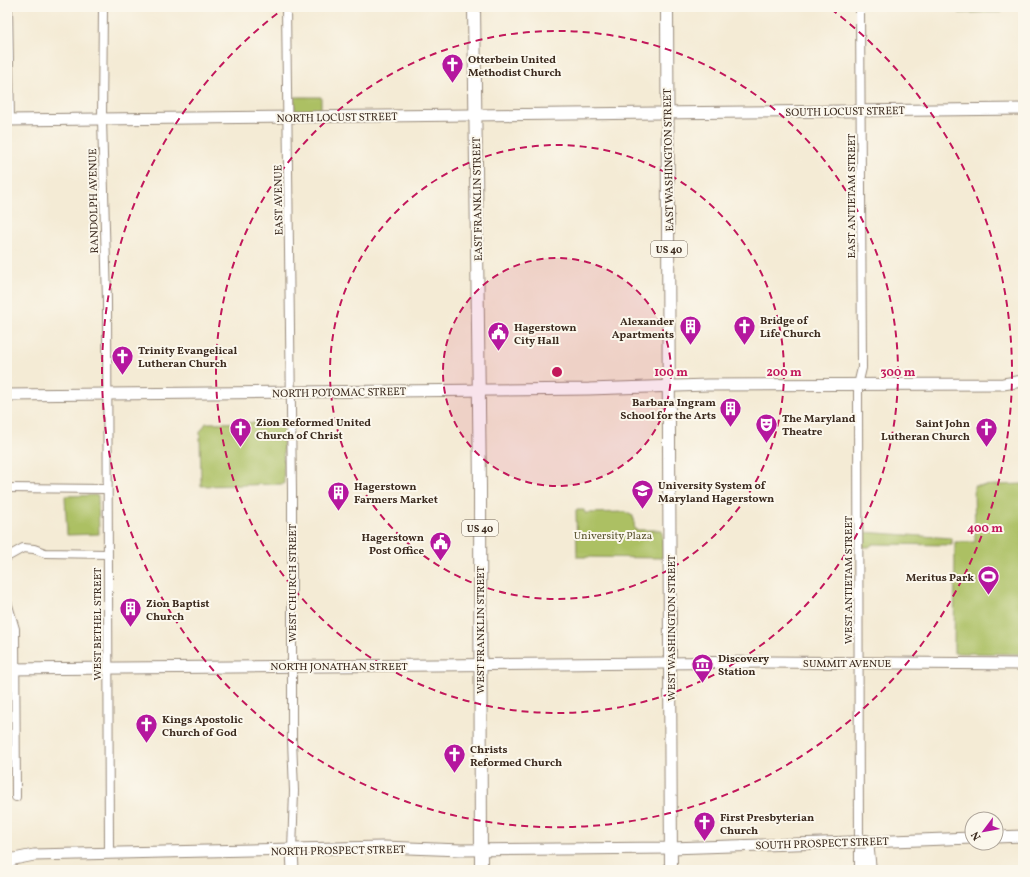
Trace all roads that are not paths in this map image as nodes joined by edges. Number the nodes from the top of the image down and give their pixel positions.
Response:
1 (8, 7) edge
2 (103, 7) edge
3 (286, 7) edge
4 (474, 7) edge
5 (667, 7) edge
6 (860, 7) edge
7 (1023, 109) edge
8 (862, 111) junction
9 (668, 113) junction
10 (476, 116) junction
11 (288, 118) junction
12 (102, 119) junction
13 (9, 120) edge
14 (1023, 381) edge
15 (858, 385) junction
16 (670, 386) junction
17 (479, 390) junction
18 (291, 392) junction
19 (107, 394) junction
20 (7, 395) edge
21 (7, 488) edge
22 (106, 489) junction
23 (108, 554) junction
24 (7, 557) edge
25 (7, 602) edge
26 (670, 663) junction
27 (858, 663) junction
28 (1023, 664) edge
29 (480, 665) junction
30 (292, 666) junction
31 (107, 668) junction
32 (12, 669) edge
33 (16, 797) dead end
34 (1023, 836) edge
35 (1004, 837) edge
36 (964, 838) edge
37 (866, 842) junction
38 (671, 848) junction
39 (481, 850) junction
40 (292, 851) junction
41 (108, 854) junction
42 (7, 863) edge
43 (293, 870) edge
44 (481, 870) edge
45 (671, 870) edge
46 (859, 870) edge
47 (869, 870) edge

1 - 13 street
2 - 12 street, RANDOLPH AVENUE
3 - 11 street, EAST AVENUE
4 - 10 main road, EAST FRANKLIN STREET / US 40
5 - 9 main road, EAST WASHINGTON STREET / US 40
6 - 8 street, EAST ANTIETAM STREET
7 - 8 main road, SOUTH LOCUST STREET
8 - 9 main road, SOUTH LOCUST STREET
8 - 15 street, EAST ANTIETAM STREET
9 - 10 main road, NORTH LOCUST STREET
9 - 16 main road, EAST WASHINGTON STREET / US 40
10 - 11 main road, NORTH LOCUST STREET
10 - 17 main road, EAST FRANKLIN STREET / US 40
11 - 12 main road, NORTH LOCUST STREET
11 - 18 street, EAST AVENUE
12 - 13 main road, NORTH LOCUST STREET
12 - 19 street, RANDOLPH AVENUE
14 - 15 main road, NORTH POTOMAC STREET
15 - 16 main road, NORTH POTOMAC STREET
15 - 27 street, WEST ANTIETAM STREET
16 - 17 main road, NORTH POTOMAC STREET
16 - 26 main road, WEST WASHINGTON STREET / US 40
17 - 18 main road, NORTH POTOMAC STREET
17 - 29 main road, WEST FRANKLIN STREET / US 40
18 - 19 main road, NORTH POTOMAC STREET
18 - 30 street, WEST CHURCH STREET
19 - 20 main road, NORTH POTOMAC STREET
19 - 22 street, WEST BETHEL STREET
21 - 22 street
22 - 23 street, WEST BETHEL STREET
23 - 24 street
23 - 31 street, WEST BETHEL STREET
25 - 32 street
26 - 27 main road, SUMMIT AVENUE
26 - 29 main road, NORTH JONATHAN STREET
26 - 38 main road, WEST WASHINGTON STREET / US 40
27 - 28 main road, SUMMIT AVENUE
27 - 46 street, WEST ANTIETAM STREET
29 - 30 main road, NORTH JONATHAN STREET
29 - 39 main road, WEST FRANKLIN STREET / US 40
30 - 31 main road, NORTH JONATHAN STREET
30 - 40 street, WEST CHURCH STREET
31 - 32 main road, NORTH JONATHAN STREET
31 - 41 street, WEST BETHEL STREET
32 - 33 street
34 - 35 main road
36 - 37 main road, SOUTH PROSPECT STREET
37 - 38 main road, SOUTH PROSPECT STREET, bridge
37 - 47 highway
38 - 39 main road, NORTH PROSPECT STREET
38 - 45 main road, WEST WASHINGTON STREET / US 40
39 - 40 main road, NORTH PROSPECT STREET
39 - 44 main road, WEST FRANKLIN STREET / US 40
40 - 41 main road, NORTH PROSPECT STREET
40 - 43 main road, WEST CHURCH STREET
41 - 42 main road, NORTH PROSPECT STREET

